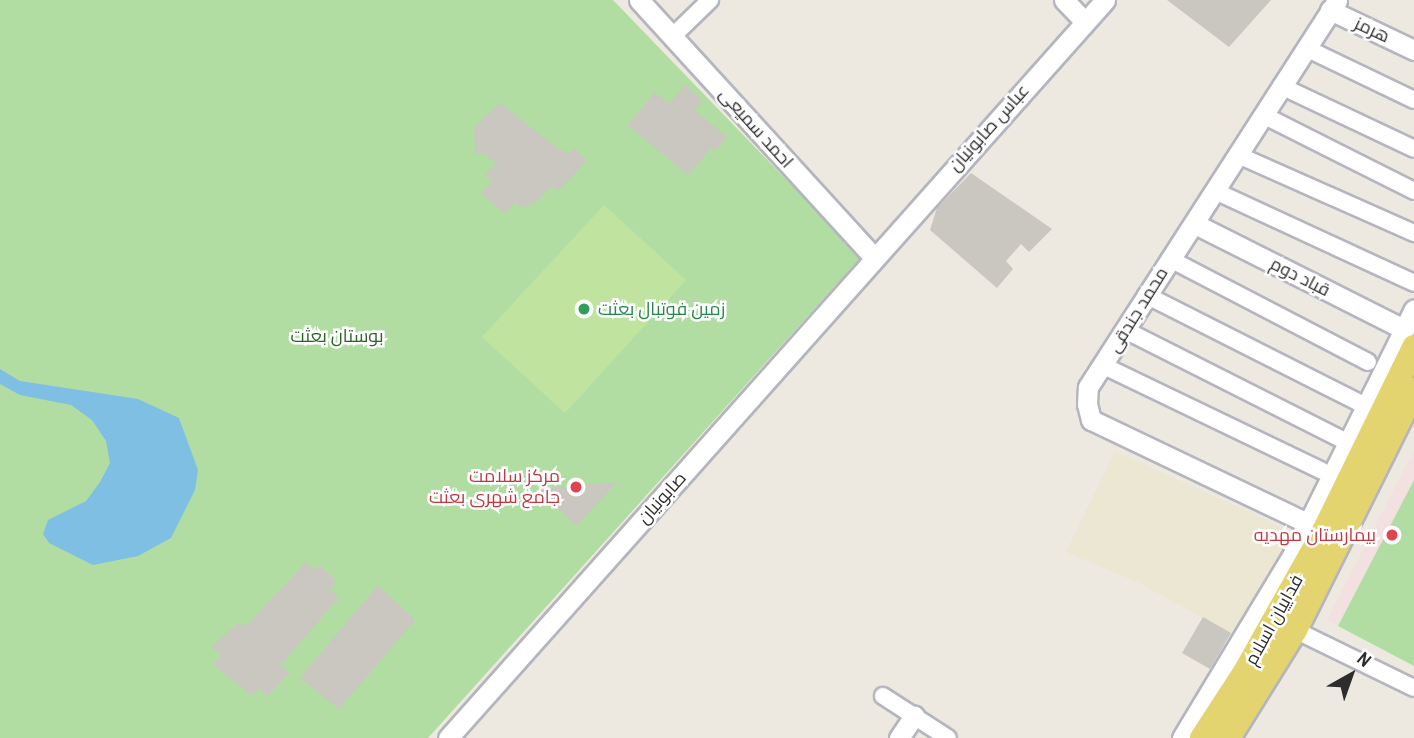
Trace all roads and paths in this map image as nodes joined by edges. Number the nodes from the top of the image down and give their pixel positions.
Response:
1 (639, 0) edge
2 (710, 0) edge
3 (1064, 0) edge
4 (1105, 0) edge
5 (1333, 5) edge
6 (1085, 22) junction
7 (673, 36) junction
8 (1306, 48) junction
9 (1414, 50) edge
10 (1282, 86) junction
11 (1414, 100) edge
12 (1263, 115) junction
13 (1414, 149) edge
14 (1238, 155) junction
15 (1215, 191) junction
16 (1414, 191) edge
17 (1195, 224) junction
18 (1414, 233) edge
19 (874, 257) junction
20 (1170, 259) junction
21 (1414, 283) edge
22 (1146, 295) junction
23 (1414, 309) edge
24 (1125, 330) junction
25 (1409, 338) edge
26 (1368, 362) dead end
27 (1102, 365) junction
28 (1414, 390) edge
29 (1367, 407) junction
30 (1349, 443) junction
31 (1322, 471) dead end
32 (1316, 528) junction
33 (1295, 630) junction
34 (1236, 667) junction
35 (1414, 688) edge
36 (883, 696) dead end
37 (914, 716) junction
38 (449, 738) edge
39 (899, 738) edge
40 (948, 738) edge
41 (1182, 738) edge
42 (1202, 738) edge
43 (1228, 738) edge

1 - 7 street, احمد سمیعی
2 - 7 street
3 - 6 street
4 - 6 street, عباس صابونیان
5 - 8 street, محمد جندقی
5 - 9 street, هرمز
6 - 19 street, عباس صابونیان
7 - 19 street, احمد سمیعی
8 - 10 street, محمد جندقی
8 - 11 street
10 - 12 street, محمد جندقی
10 - 13 street
12 - 14 street, محمد جندقی
12 - 16 street
14 - 15 street, محمد جندقی
14 - 18 street
15 - 17 street, محمد جندقی
15 - 21 street
17 - 20 street, محمد جندقی
17 - 25 street, قباد دوم
19 - 38 street, صابونیان
20 - 22 street, محمد جندقی
20 - 26 street
22 - 24 street, محمد جندقی
22 - 29 street
23 - 25 street
24 - 27 street, محمد جندقی
24 - 30 street
25 - 29 street
25 - 32 main road, فداییان اسلام
27 - 31 street
27 - 32 street, محمد جندقی
28 - 33 main road
29 - 30 street
30 - 32 street
32 - 34 main road, فداییان اسلام
33 - 35 street
33 - 43 main road
34 - 41 street
34 - 42 main road, فداییان اسلام
36 - 37 street
37 - 39 street
37 - 40 street

